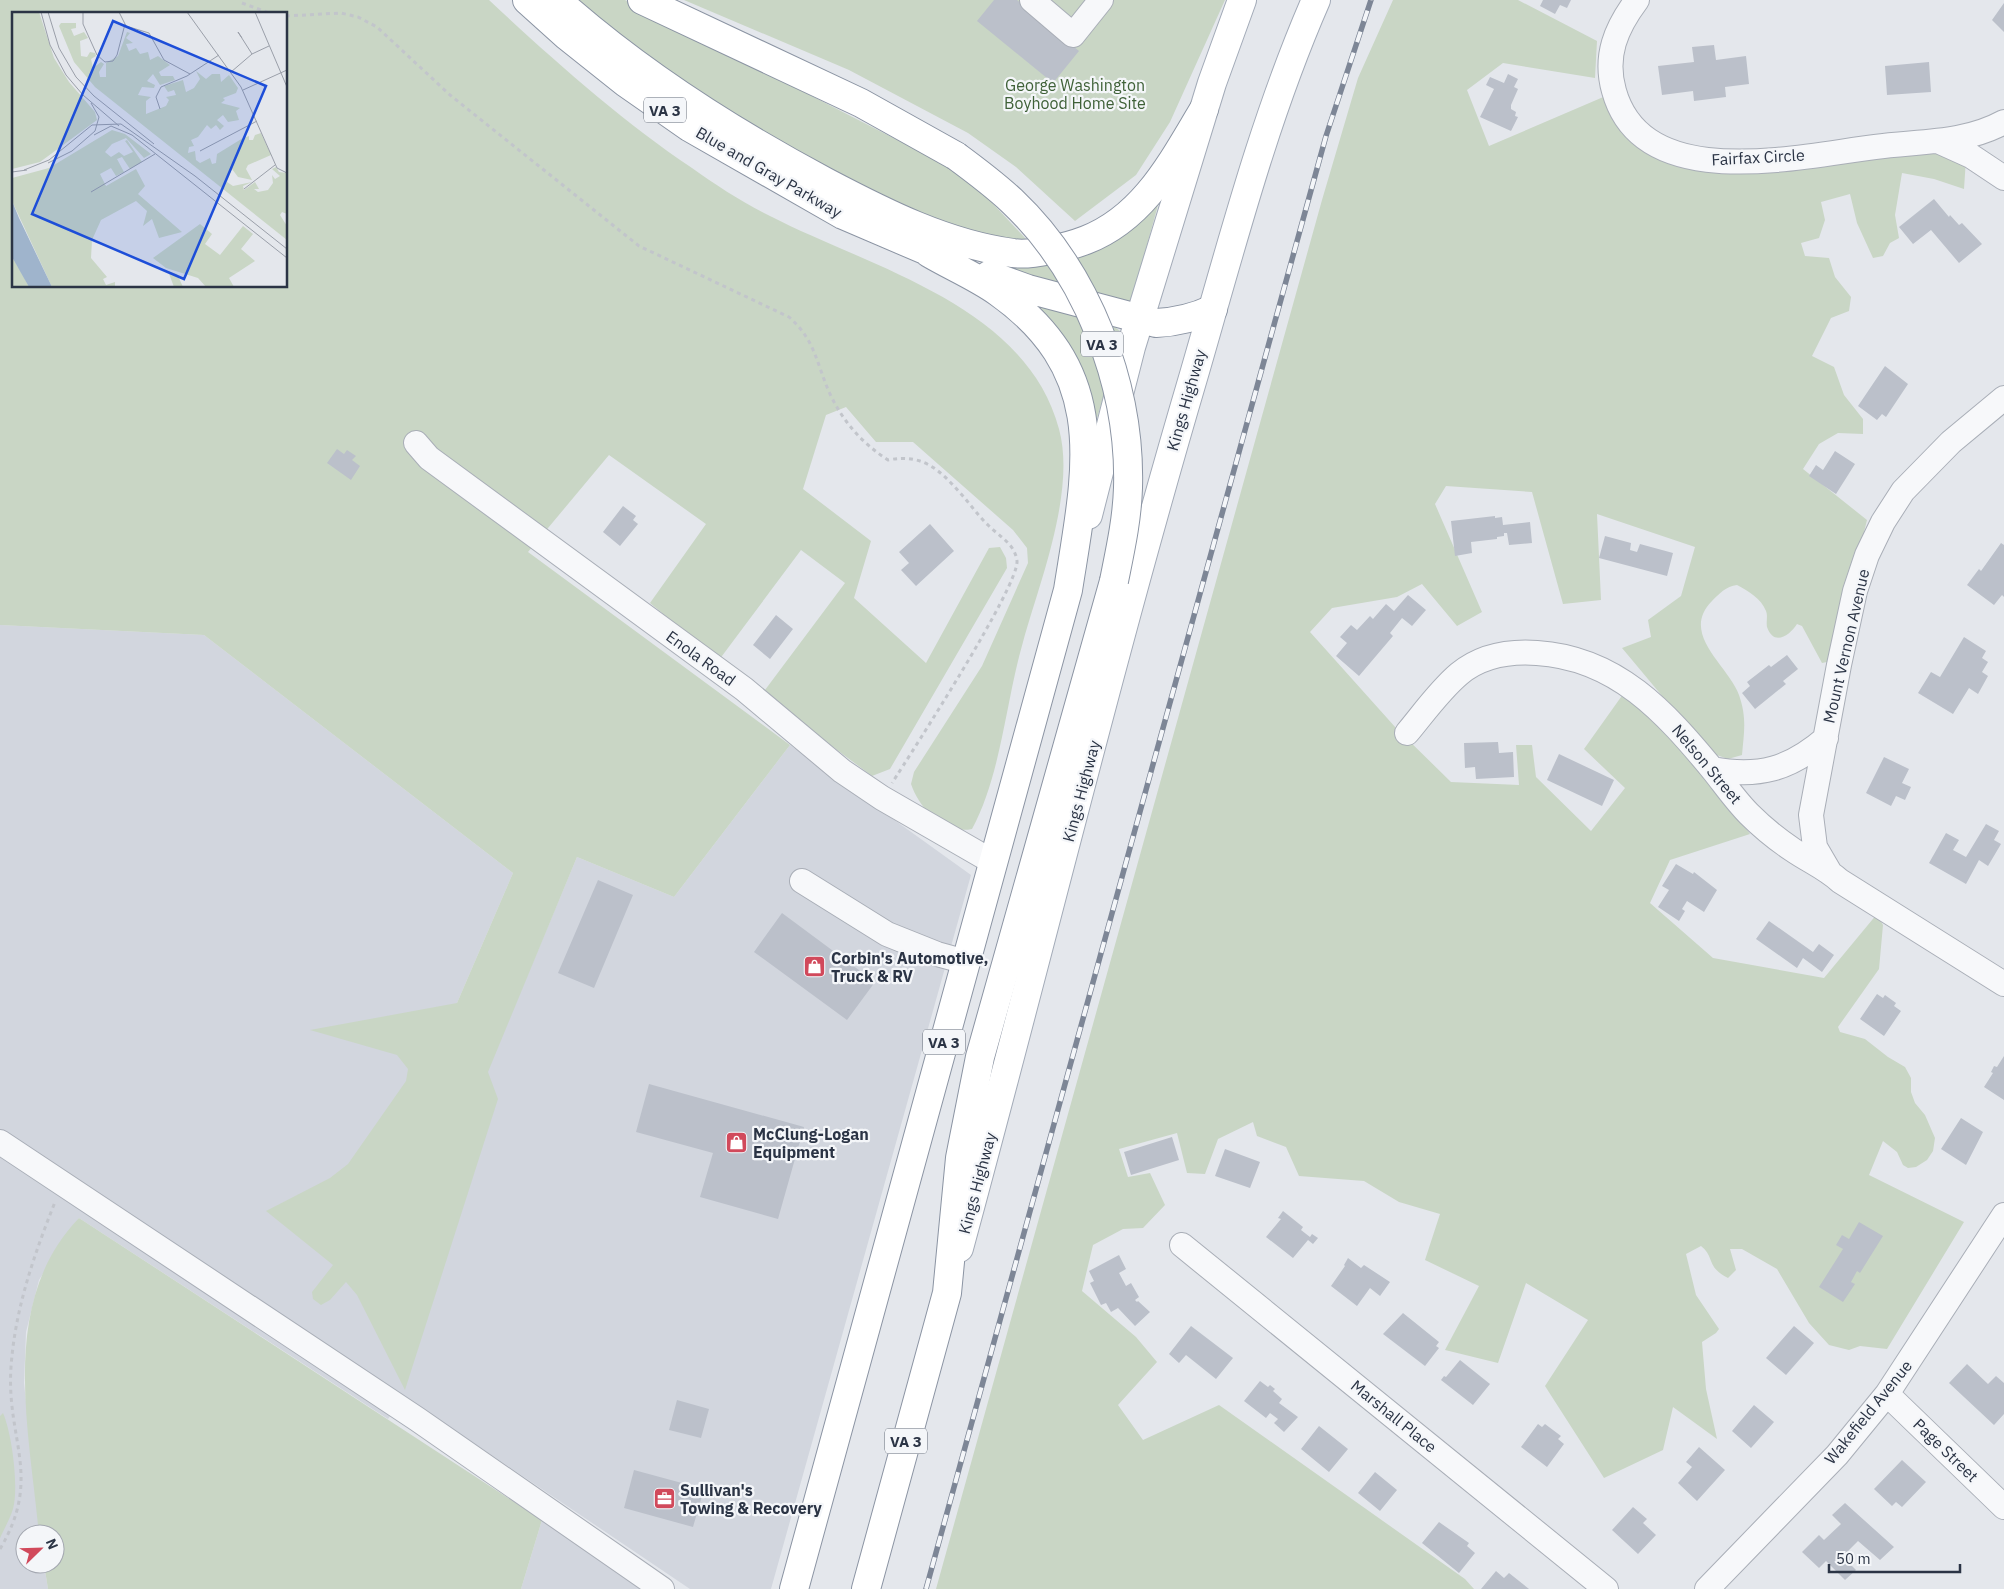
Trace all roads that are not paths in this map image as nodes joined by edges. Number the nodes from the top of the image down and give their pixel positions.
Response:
1 (527, 0) edge
2 (557, 0) edge
3 (642, 0) edge
4 (1032, 0) edge
5 (1101, 0) edge
6 (1242, 0) edge
7 (1316, 0) edge
8 (1637, 0) edge
9 (1204, 109) junction
10 (2004, 122) edge
11 (1940, 142) junction
12 (2004, 178) edge
13 (929, 253) junction
14 (1213, 309) junction
15 (1139, 320) junction
16 (2004, 398) edge
17 (416, 443) dead end
18 (1068, 590) junction
19 (1407, 734) dead end
20 (1826, 738) junction
21 (1712, 769) junction
22 (993, 862) junction
23 (1829, 871) junction
24 (802, 881) dead end
25 (966, 962) junction
26 (2004, 984) edge
27 (0, 1142) edge
28 (2003, 1220) edge
29 (1182, 1245) dead end
30 (946, 1293) junction
31 (1887, 1394) junction
32 (2004, 1507) edge
33 (662, 1589) edge
34 (794, 1589) edge
35 (866, 1589) edge
36 (1606, 1589) edge
37 (1707, 1589) edge

1 - 13 main road, Blue and Gray Parkway / VA 3
2 - 9 main road
3 - 30 main road, VA 3, bridge
4 - 5 street
6 - 9 main road
7 - 14 main road, Kings Highway
8 - 11 street, Fairfax Circle
9 - 15 main road
10 - 11 street, Fairfax Circle
11 - 12 street, Fairfax Circle
13 - 15 main road
13 - 18 main road, VA 3
14 - 15 main road
14 - 30 main road, Kings Highway
15 - 18 main road
16 - 20 street, Mount Vernon Avenue
17 - 22 street, Enola Road
18 - 22 main road, VA 3
19 - 21 street, Nelson Street
20 - 21 street, Mount Vernon Avenue
20 - 23 street, Mount Vernon Avenue
21 - 23 street, Nelson Street
22 - 25 main road, VA 3
23 - 26 street, Nelson Street
24 - 25 street
25 - 34 main road, VA 3
27 - 33 street
28 - 31 street, Wakefield Avenue
29 - 36 street, Marshall Place
30 - 35 main road, Kings Highway / VA 3
31 - 32 street, Page Street
31 - 37 street, Wakefield Avenue

